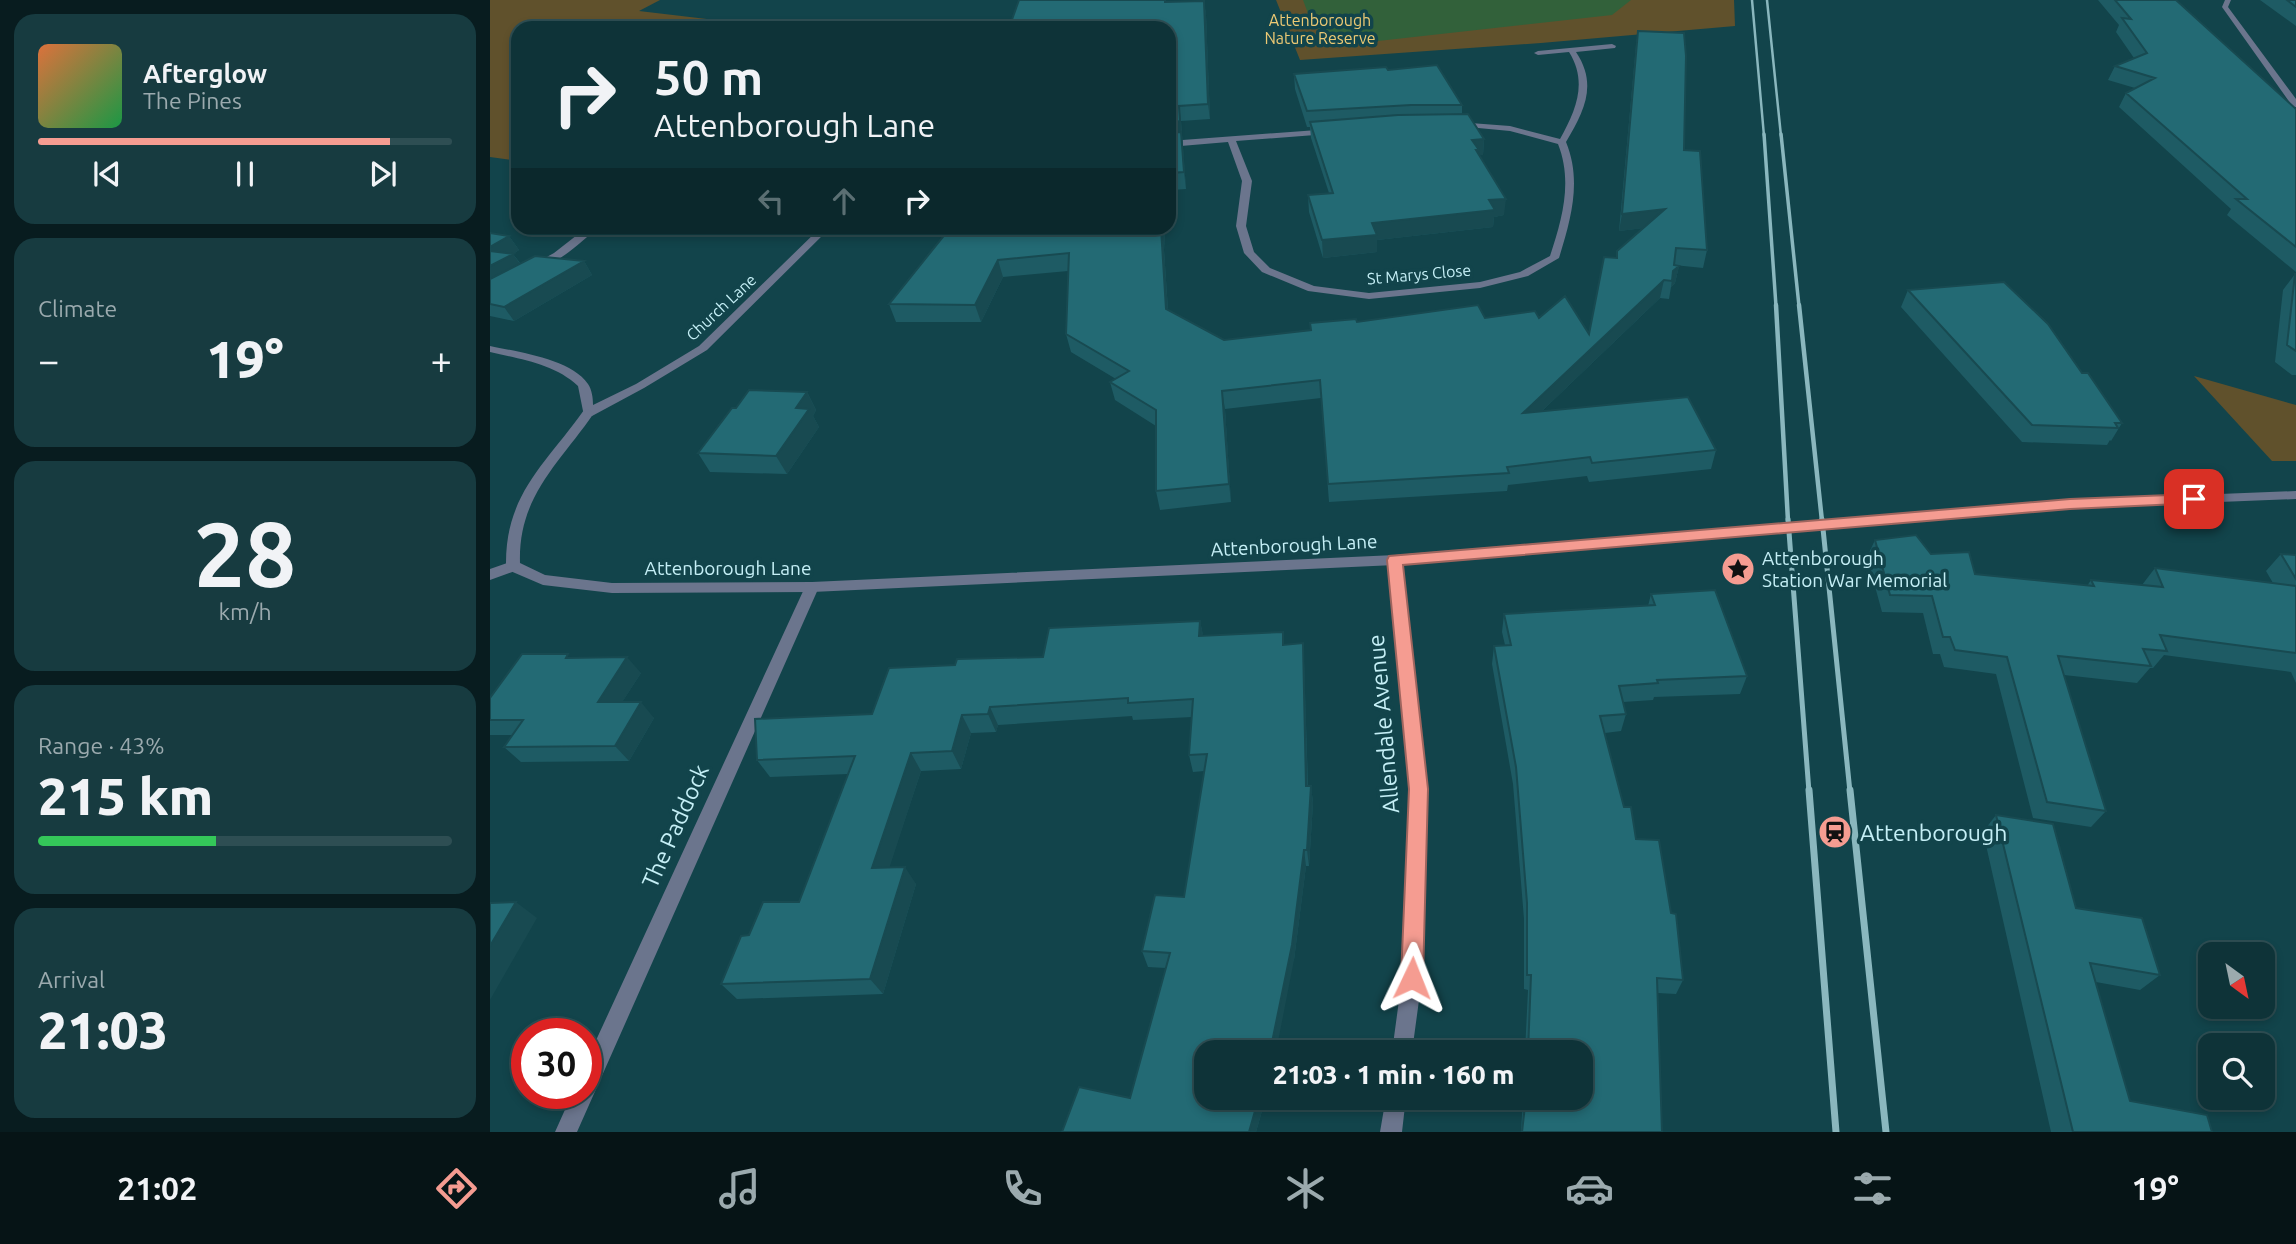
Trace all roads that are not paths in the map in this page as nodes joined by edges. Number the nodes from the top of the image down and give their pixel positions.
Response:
1 (2228, 0) edge
2 (1612, 46) dead end
3 (1571, 50) junction
4 (1538, 53) dead end
5 (2296, 105) edge
6 (1444, 123) edge
7 (1338, 131) edge
8 (1231, 139) junction
9 (1562, 142) junction
10 (1176, 143) edge
11 (582, 235) edge
12 (818, 235) edge
13 (524, 274) edge
14 (490, 349) edge
15 (588, 412) junction
16 (2296, 495) edge
17 (1395, 560) junction
18 (513, 566) junction
19 (490, 575) edge
20 (812, 587) junction
21 (1404, 1040) edge
22 (602, 1051) edge
23 (576, 1109) edge
24 (1394, 1110) edge
25 (566, 1132) edge
26 (1391, 1132) edge

1 - 5 street
2 - 3 street
3 - 4 street
3 - 9 street
6 - 9 street
7 - 8 street
8 - 9 street, St Marys Close
8 - 10 street
11 - 13 street
12 - 15 street, Church Lane
14 - 15 street
15 - 18 street
16 - 17 street, Attenborough Lane
17 - 20 street, Attenborough Lane
17 - 21 street, Allendale Avenue
18 - 19 street
18 - 20 street, Attenborough Lane
20 - 22 street, The Paddock
23 - 25 street
24 - 26 street

